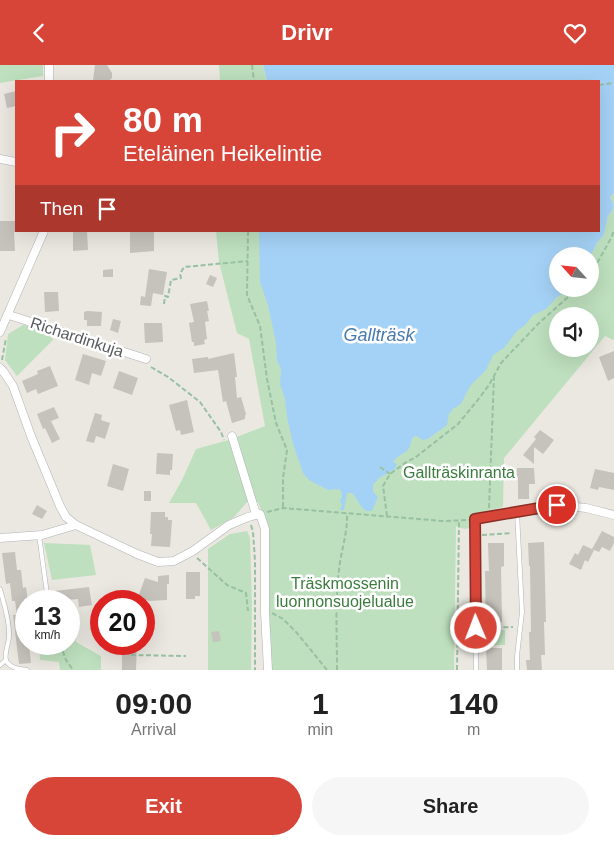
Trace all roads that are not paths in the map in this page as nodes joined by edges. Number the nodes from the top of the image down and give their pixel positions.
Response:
1 (49, 65) edge
2 (49, 80) edge
3 (0, 159) edge
4 (15, 162) edge
5 (44, 232) edge
6 (8, 315) junction
7 (3, 335) edge
8 (146, 359) dead end
9 (1, 369) edge
10 (232, 436) dead end
11 (517, 512) junction
12 (254, 515) junction
13 (614, 515) edge
14 (475, 519) joint
15 (76, 525) junction
16 (39, 535) junction
17 (0, 538) edge
18 (0, 589) edge
19 (46, 590) edge
20 (6, 660) junction
21 (0, 665) edge
22 (27, 670) edge
23 (268, 670) edge
24 (476, 670) edge
25 (517, 670) edge

1 - 2 street
3 - 4 street
5 - 6 street
6 - 7 street
6 - 8 street, Richardinkuja
9 - 15 street
10 - 12 street
11 - 13 street
11 - 14 street
11 - 25 lane
12 - 15 street
12 - 23 street
14 - 24 lane
15 - 16 street
16 - 17 street
16 - 19 lane
18 - 20 lane
20 - 21 lane
20 - 22 lane

